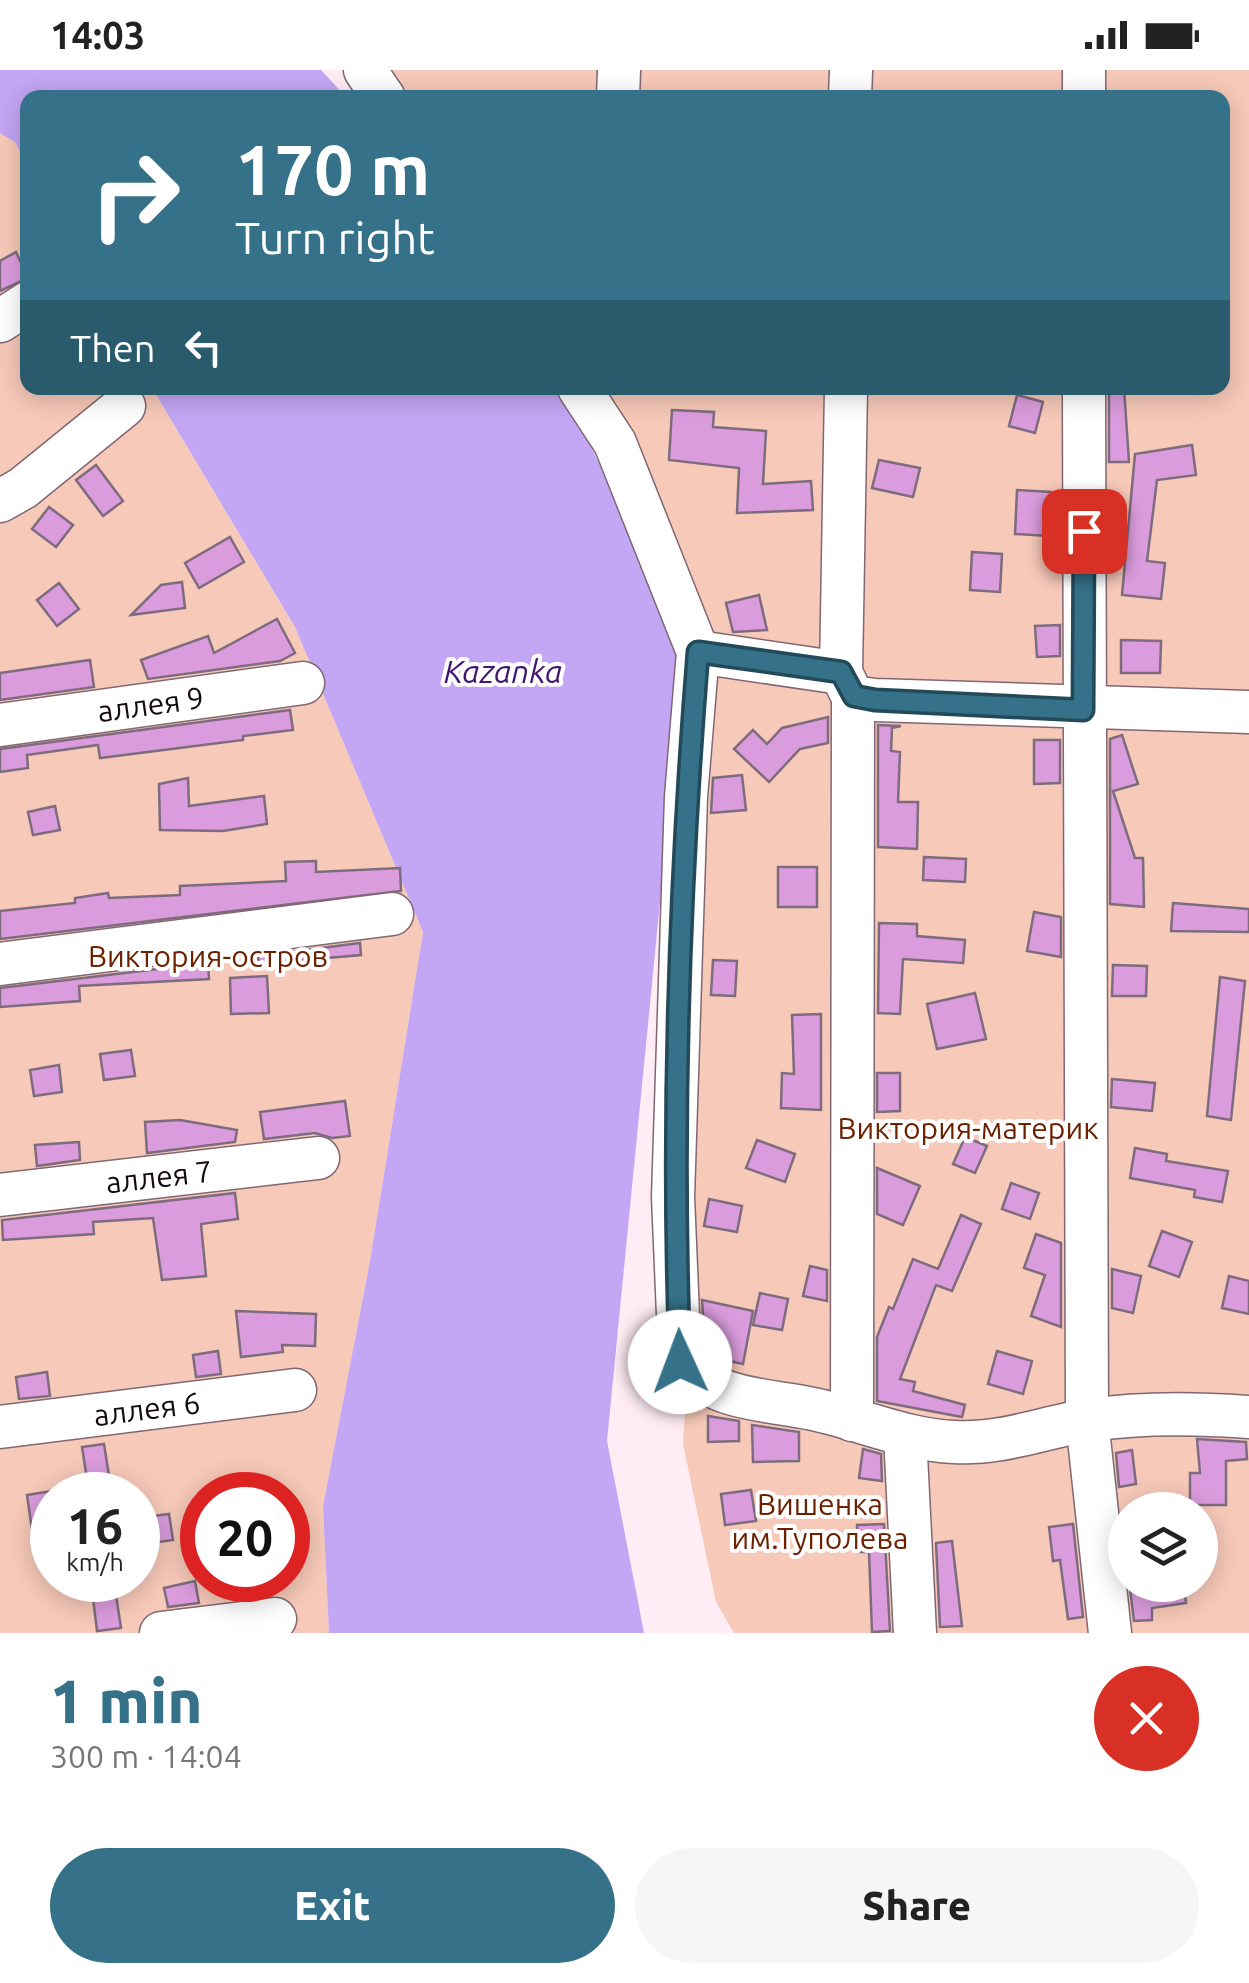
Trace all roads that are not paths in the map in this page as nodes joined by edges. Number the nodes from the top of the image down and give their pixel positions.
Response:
1 (584, 395) edge
2 (846, 395) edge
3 (1084, 395) edge
4 (124, 406) dead end
5 (0, 501) edge
6 (698, 652) junction
7 (303, 684) dead end
8 (847, 684) junction
9 (1083, 710) junction
10 (1249, 712) edge
11 (0, 725) edge
12 (392, 914) dead end
13 (0, 964) edge
14 (318, 1158) dead end
15 (0, 1195) edge
16 (295, 1390) dead end
17 (1249, 1416) edge
18 (852, 1420) junction
19 (1087, 1420) junction
20 (0, 1427) edge
21 (904, 1435) junction
22 (274, 1620) dead end
23 (161, 1633) edge
24 (915, 1633) edge
25 (1110, 1633) edge

1 - 6 lane
2 - 8 lane
3 - 9 lane
4 - 5 lane
6 - 8 lane
6 - 18 lane
7 - 11 lane, аллея 9
8 - 9 lane
8 - 18 lane
9 - 10 lane
9 - 19 lane
12 - 13 lane
14 - 15 lane, аллея 7
16 - 20 lane, аллея 6
17 - 19 lane
18 - 21 lane
19 - 21 lane
19 - 25 lane
21 - 24 lane
22 - 23 lane

